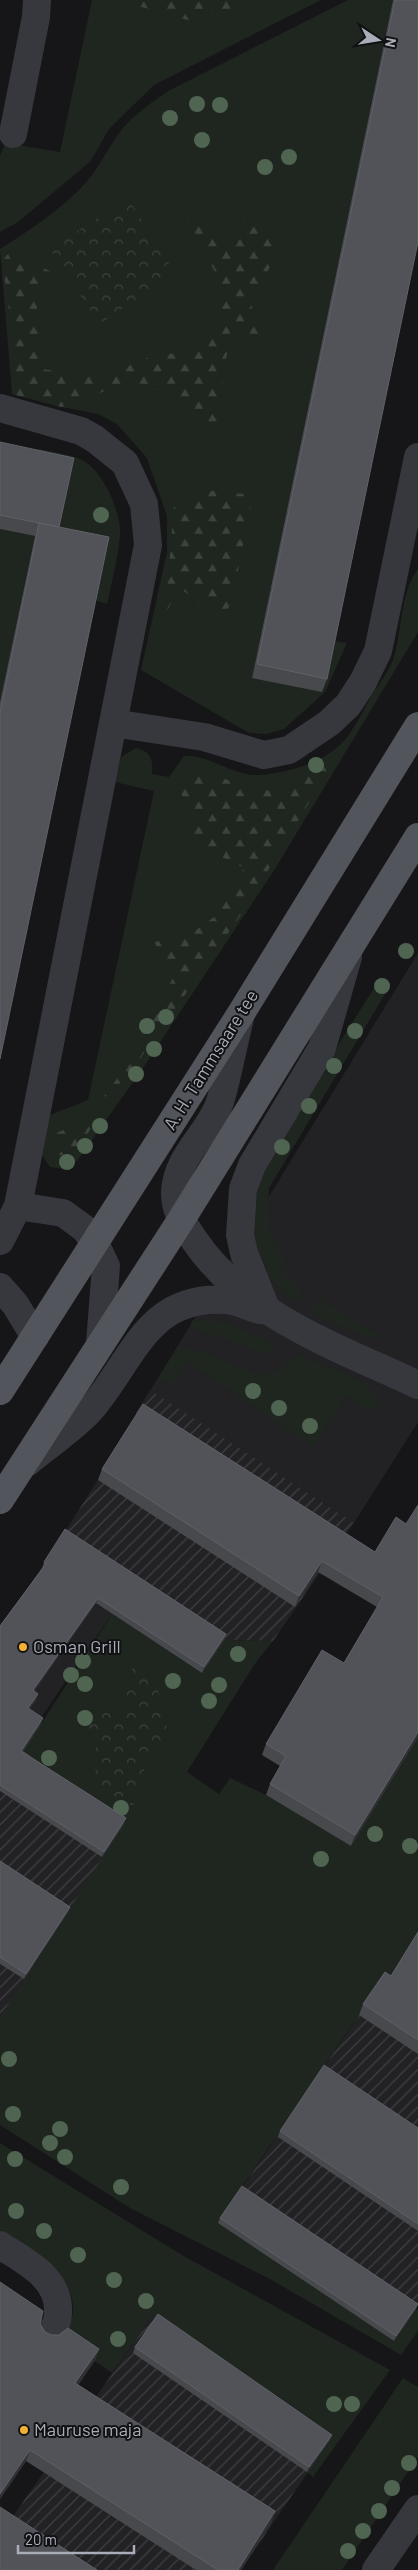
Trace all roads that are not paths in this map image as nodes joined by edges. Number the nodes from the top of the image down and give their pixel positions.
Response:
1 (37, 0) edge
2 (13, 134) dead end
3 (0, 408) edge
4 (418, 458) edge
5 (113, 724) junction
6 (418, 726) edge
7 (418, 837) edge
8 (351, 947) junction
9 (240, 1016) junction
10 (18, 1206) junction
11 (181, 1220) junction
12 (0, 1241) edge
13 (95, 1242) junction
14 (0, 1287) edge
15 (268, 1312) junction
16 (35, 1337) junction
17 (100, 1343) junction
18 (418, 1384) edge
19 (0, 1391) edge
20 (21, 1468) junction
21 (0, 1500) edge
22 (0, 2245) edge
23 (51, 2331) dead end
24 (418, 2509) edge
25 (376, 2570) edge

1 - 2 street
3 - 5 street
4 - 5 street
5 - 10 street
6 - 9 main road, A. H. Tammsaare tee
7 - 8 main road
8 - 11 main road
8 - 15 street
9 - 11 street
9 - 13 main road, A. H. Tammsaare tee
10 - 12 street
10 - 13 street
11 - 15 street
11 - 17 main road
13 - 16 main road, A. H. Tammsaare tee
13 - 17 street
14 - 16 street
15 - 18 street
15 - 20 street
16 - 19 main road, A. H. Tammsaare tee
17 - 20 main road
20 - 21 main road
22 - 23 street
24 - 25 street

